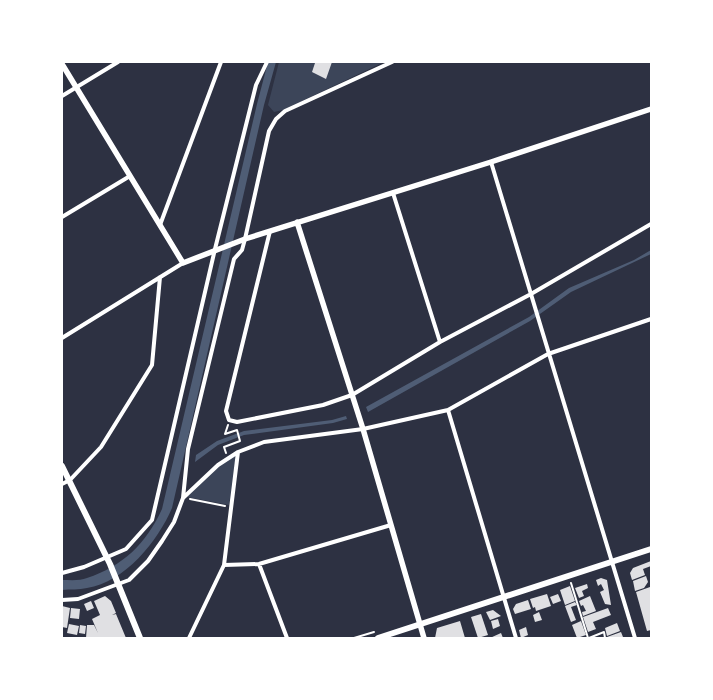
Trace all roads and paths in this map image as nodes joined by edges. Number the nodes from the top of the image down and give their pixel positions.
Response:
1 (118, 62) edge
2 (221, 62) edge
3 (266, 62) edge
4 (392, 62) edge
5 (62, 64) edge
6 (76, 87) junction
7 (62, 96) edge
8 (651, 109) edge
9 (491, 162) junction
10 (130, 176) junction
11 (393, 193) junction
12 (62, 217) edge
13 (297, 222) junction
14 (651, 224) edge
15 (160, 225) junction
16 (270, 231) junction
17 (245, 238) junction
18 (215, 249) junction
19 (183, 263) junction
20 (160, 277) junction
21 (531, 294) junction
22 (651, 319) edge
23 (62, 338) edge
24 (440, 342) junction
25 (548, 354) junction
26 (352, 395) junction
27 (448, 410) junction
28 (363, 429) junction
29 (225, 434) dead end
30 (224, 447) dead end
31 (238, 452) junction
32 (62, 466) edge
33 (70, 480) junction
34 (62, 484) edge
35 (183, 498) junction
36 (231, 508) junction
37 (391, 525) junction
38 (651, 550) edge
39 (107, 558) junction
40 (611, 562) junction
41 (259, 564) junction
42 (224, 565) junction
43 (62, 573) edge
44 (571, 583) dead end
45 (119, 584) junction
46 (504, 597) junction
47 (62, 600) edge
48 (420, 624) junction
49 (140, 638) edge
50 (188, 638) edge
51 (287, 638) edge
52 (378, 638) edge
53 (424, 638) edge
54 (516, 638) edge
55 (588, 638) edge
56 (605, 638) edge
57 (635, 638) edge

1 - 6 street
2 - 15 street
3 - 18 street
4 - 17 street
5 - 6 street
6 - 7 street
6 - 10 street
8 - 9 street
9 - 11 street
9 - 21 street
10 - 12 street
10 - 15 street
11 - 13 street
11 - 24 street
13 - 16 street
13 - 26 street
14 - 21 street
15 - 19 street
16 - 17 street
16 - 26 street
17 - 18 street
17 - 35 street
18 - 19 street
18 - 39 street
19 - 20 street
20 - 23 street
20 - 33 street
21 - 24 street
21 - 25 street
22 - 25 street
24 - 26 street
25 - 27 street
25 - 40 street
26 - 28 street
27 - 28 street
27 - 46 street
28 - 31 street
28 - 37 street
29 - 30 path
31 - 35 street
31 - 36 street
32 - 33 main road
33 - 34 street
33 - 39 main road
35 - 36 path
35 - 45 street
36 - 42 street
37 - 41 street
37 - 48 street
38 - 40 main road
39 - 43 street
39 - 45 main road
40 - 46 main road
40 - 57 street
41 - 42 street
41 - 51 street
42 - 50 street
44 - 55 path
45 - 47 street
45 - 49 main road
46 - 48 main road
46 - 54 street
48 - 52 main road
48 - 53 street
55 - 56 path

